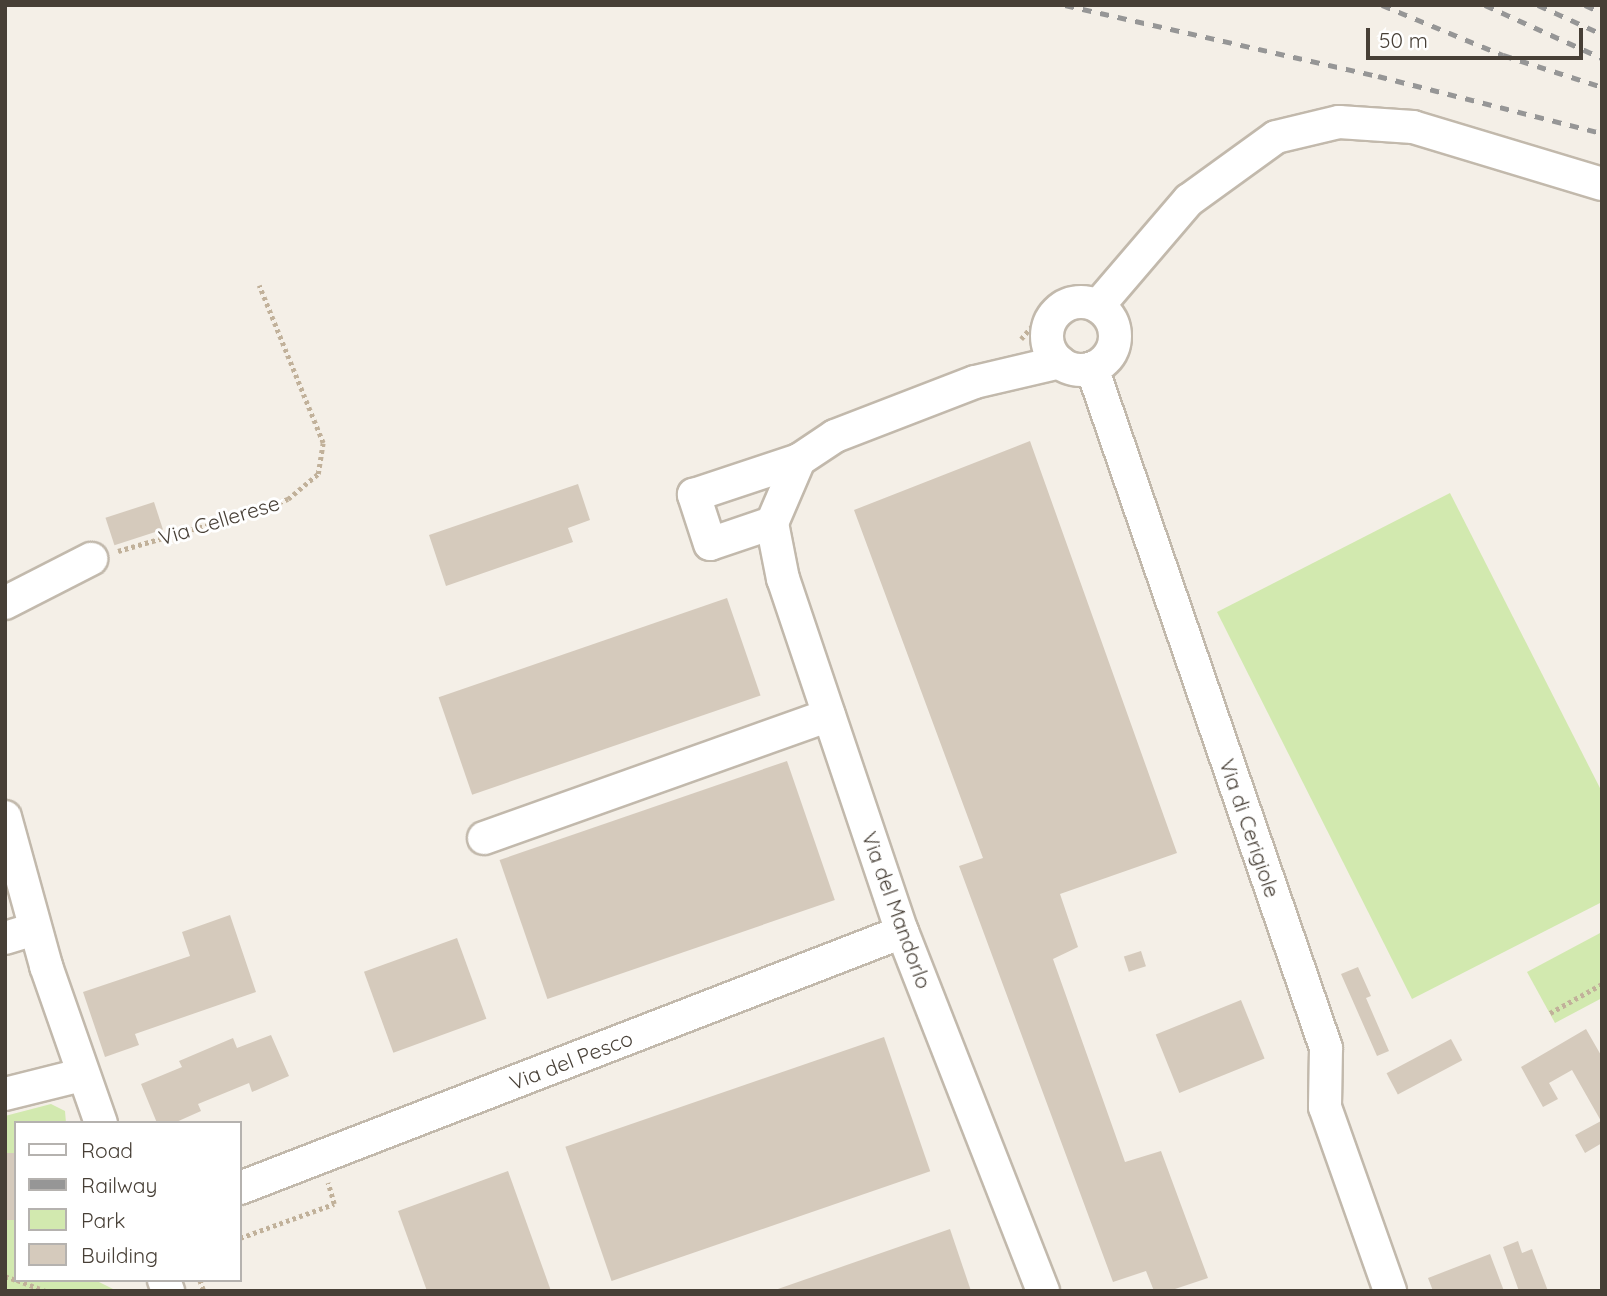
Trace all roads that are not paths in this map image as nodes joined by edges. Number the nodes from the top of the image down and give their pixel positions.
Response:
1 (1602, 184) edge
2 (1085, 302) junction
3 (1047, 334) junction
4 (1060, 362) junction
5 (1092, 368) junction
6 (975, 382) junction
7 (799, 460) junction
8 (772, 523) junction
9 (91, 559) road end
10 (5, 603) edge
11 (829, 715) junction
12 (5, 817) edge
13 (484, 838) dead end
14 (902, 932) junction
15 (20, 933) edge
16 (81, 1075) junction
17 (5, 1094) edge
18 (82, 1121) edge
19 (99, 1121) edge
20 (242, 1187) edge
21 (1043, 1291) edge
22 (1390, 1291) edge

1 - 2 street
2 - 3 street
2 - 5 street
3 - 4 street
3 - 6 street
4 - 5 street
4 - 6 street
5 - 22 street, Via di Cerigiole
6 - 7 street
7 - 8 street
7 - 8 street
8 - 11 street, Via del Mandorlo
9 - 10 street
11 - 13 street
11 - 14 street, Via del Mandorlo
12 - 15 street
14 - 20 street, Via del Pesco
14 - 21 street, Via del Mandorlo
15 - 16 street
16 - 17 street
16 - 18 street
16 - 19 street

